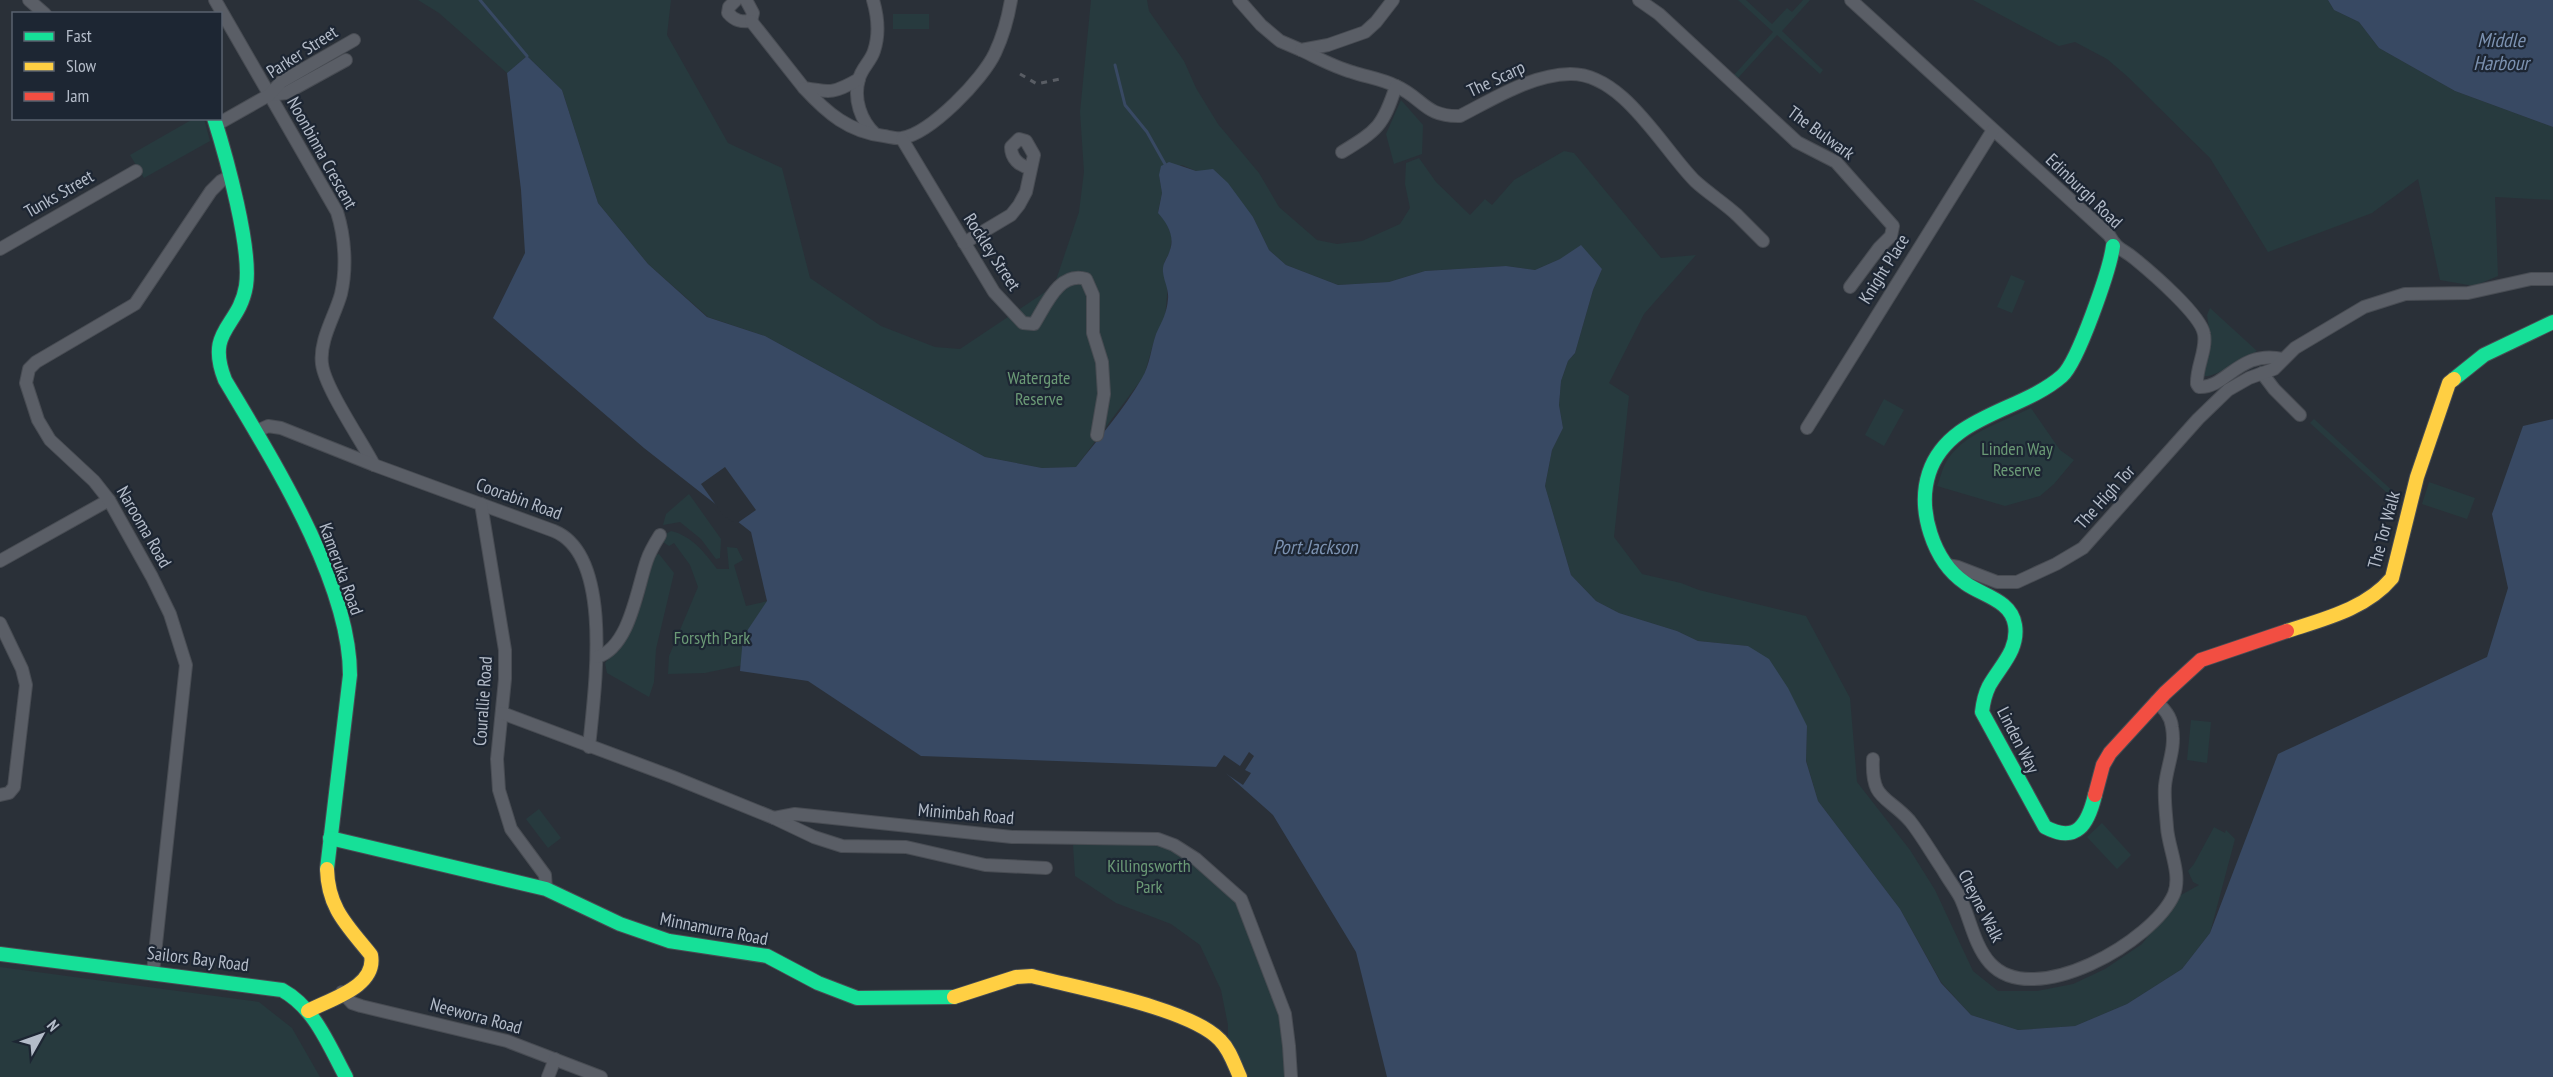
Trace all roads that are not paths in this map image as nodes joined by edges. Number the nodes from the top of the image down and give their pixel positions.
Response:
1 (29, 0) edge
2 (736, 0) edge
3 (746, 0) edge
4 (873, 0) edge
5 (1011, 0) edge
6 (1239, 0) edge
7 (1393, 0) edge
8 (1639, 0) edge
9 (1851, 0) edge
10 (43, 12) edge
11 (222, 12) edge
12 (751, 21) junction
13 (354, 40) dead end
14 (1301, 50) junction
15 (346, 60) dead end
16 (859, 79) junction
17 (1396, 86) junction
18 (804, 88) junction
19 (269, 95) junction
20 (222, 118) edge
21 (215, 122) edge
22 (1992, 130) junction
23 (876, 135) junction
24 (902, 138) junction
25 (1342, 152) dead end
26 (1030, 168) dead end
27 (135, 171) dead end
28 (229, 177) junction
29 (1763, 241) dead end
30 (964, 243) junction
31 (2113, 246) junction
32 (0, 249) edge
33 (2553, 279) edge
34 (1850, 287) dead end
35 (2553, 322) edge
36 (2283, 359) junction
37 (2262, 373) junction
38 (2300, 415) dead end
39 (1807, 428) dead end
40 (255, 432) junction
41 (1097, 435) dead end
42 (374, 465) junction
43 (109, 500) junction
44 (481, 504) junction
45 (660, 535) dead end
46 (0, 561) edge
47 (1947, 565) junction
48 (0, 623) edge
49 (597, 657) junction
50 (2156, 701) junction
51 (502, 713) junction
52 (589, 747) junction
53 (1873, 759) dead end
54 (0, 795) edge
55 (774, 818) junction
56 (330, 838) junction
57 (1046, 868) dead end
58 (546, 889) junction
59 (0, 954) edge
60 (153, 972) junction
61 (342, 992) junction
62 (308, 1011) junction
63 (555, 1059) junction
64 (346, 1077) edge
65 (548, 1077) edge
66 (601, 1077) edge
67 (1240, 1077) edge
68 (1291, 1077) edge

1 - 10 street
2 - 12 street
3 - 12 street
4 - 16 street
5 - 24 street
6 - 14 street
7 - 14 street
8 - 34 street, The Bulwark
9 - 22 street, Edinburgh Road
11 - 19 street, Noonbinna Crescent
12 - 18 street
13 - 19 street, Parker Street
14 - 17 street, The Scarp
15 - 19 street, Parker Street
16 - 18 street
16 - 23 street
17 - 25 street
17 - 29 street, The Scarp
18 - 23 street
19 - 20 street, Parker Street
19 - 42 street, Noonbinna Crescent
21 - 28 street, Kameruka Road
22 - 31 street, Edinburgh Road
22 - 39 street, Knight Place
23 - 24 street
24 - 30 street, Rockley Street
26 - 30 street
27 - 32 street, Tunks Street
28 - 40 street, Kameruka Road
28 - 43 street, Narooma Road
30 - 41 street, Rockley Street
31 - 36 street, Edinburgh Road
31 - 47 street, Linden Way
33 - 36 street
35 - 50 street, The Tor Walk
36 - 37 street, The High Tor
37 - 38 street
37 - 47 street, The High Tor
40 - 42 street, Coorabin Road
40 - 56 street, Kameruka Road
42 - 44 street, Coorabin Road
43 - 46 street
43 - 60 street, Narooma Road
44 - 49 street, Coorabin Road
44 - 51 street, Courallie Road
45 - 49 street
47 - 50 street, Linden Way
48 - 54 street
49 - 52 street, Coorabin Road
50 - 53 street, Cheyne Walk
51 - 52 street, Minimbah Road
51 - 58 street, Courallie Road
52 - 55 street, Minimbah Road
55 - 57 street
55 - 68 street, Minimbah Road
56 - 58 street, Minnamurra Road
56 - 61 street, Kameruka Road
58 - 67 street, Minnamurra Road
59 - 60 street, Sailors Bay Road
60 - 62 street, Sailors Bay Road
61 - 62 street, Kameruka Road
61 - 63 street, Neeworra Road
62 - 64 street, Sailors Bay Road
63 - 65 street
63 - 66 street, Neeworra Road

